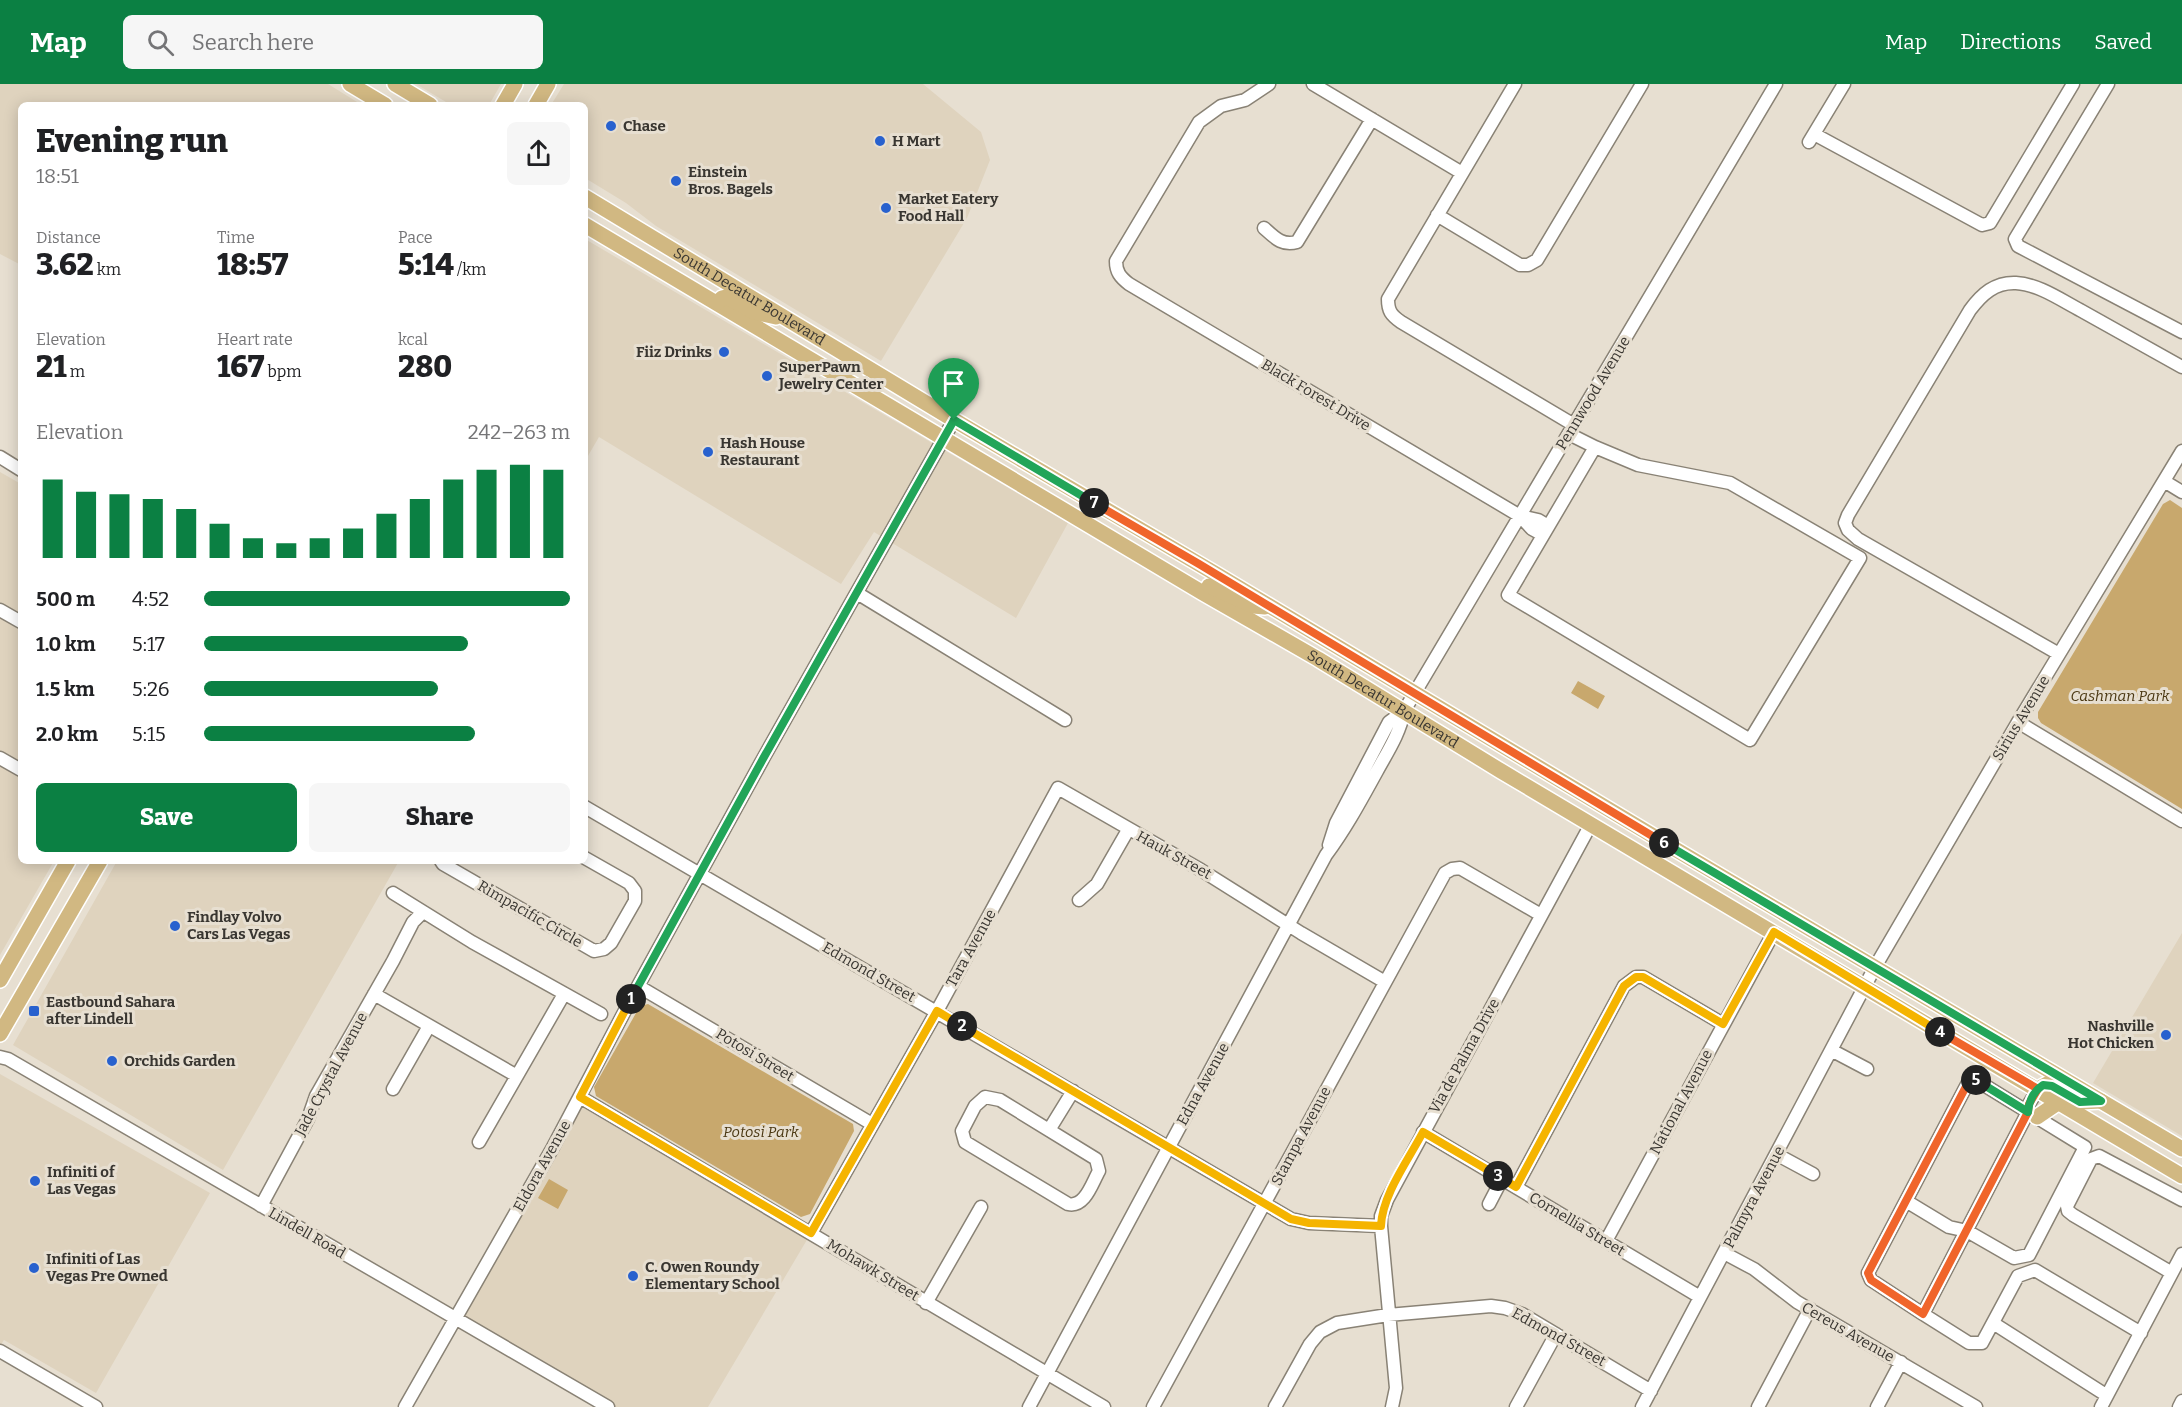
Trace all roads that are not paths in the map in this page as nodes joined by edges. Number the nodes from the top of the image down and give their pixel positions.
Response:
1 (350, 84) edge
2 (395, 84) edge
3 (515, 84) edge
4 (548, 84) edge
5 (1269, 84) edge
6 (1313, 84) edge
7 (1515, 84) edge
8 (1642, 84) edge
9 (1844, 84) edge
10 (2073, 84) edge
11 (2108, 84) edge
12 (1771, 86) edge
13 (380, 102) edge
14 (425, 102) edge
15 (504, 102) edge
16 (538, 102) edge
17 (1372, 119) junction
18 (1462, 173) junction
19 (588, 199) edge
20 (1437, 215) junction
21 (588, 227) edge
22 (1264, 228) dead end
23 (650, 263) junction
24 (726, 282) junction
25 (717, 303) junction
26 (790, 320) junction
27 (2182, 332) edge
28 (843, 352) junction
29 (2182, 367) edge
30 (834, 372) junction
31 (954, 420) junction
32 (1571, 430) junction
33 (944, 438) junction
34 (1595, 447) junction
35 (2182, 451) edge
36 (0, 457) edge
37 (18, 468) edge
38 (2164, 482) junction
39 (2182, 492) edge
40 (1520, 516) junction
41 (1546, 531) junction
42 (1101, 532) junction
43 (1199, 564) junction
44 (1200, 591) junction
45 (857, 593) junction
46 (1271, 607) junction
47 (0, 610) edge
48 (18, 620) edge
49 (2059, 654) junction
50 (1410, 702) junction
51 (1065, 720) dead end
52 (2018, 722) junction
53 (0, 758) edge
54 (18, 768) edge
55 (1058, 788) joint
56 (588, 809) edge
57 (2182, 821) edge
58 (1591, 824) junction
59 (1128, 830) junction
60 (1658, 839) junction
61 (588, 860) edge
62 (66, 864) edge
63 (96, 864) edge
64 (443, 864) edge
65 (700, 875) junction
66 (393, 893) dead end
67 (1079, 900) dead end
68 (423, 912) junction
69 (1541, 915) junction
70 (1289, 924) junction
71 (1774, 932) junction
72 (1875, 967) junction
73 (0, 980) edge
74 (1385, 982) junction
75 (638, 986) junction
76 (1864, 987) junction
77 (374, 994) junction
78 (564, 994) junction
79 (937, 1011) junction
80 (601, 1014) dead end
81 (1723, 1024) junction
82 (429, 1026) junction
83 (0, 1034) edge
84 (1832, 1050) junction
85 (2, 1054) edge
86 (1868, 1070) dead end
87 (517, 1076) junction
88 (393, 1089) dead end
89 (2038, 1089) junction
90 (1074, 1091) junction
91 (580, 1097) junction
92 (2101, 1101) junction
93 (2059, 1102) junction
94 (2030, 1116) junction
95 (872, 1124) junction
96 (1049, 1130) junction
97 (1423, 1132) junction
98 (2113, 1135) junction
99 (479, 1142) dead end
100 (1169, 1147) junction
101 (2182, 1149) edge
102 (1776, 1154) junction
103 (2182, 1163) edge
104 (1813, 1174) dead end
105 (2182, 1176) edge
106 (1502, 1179) junction
107 (1516, 1187) junction
108 (2182, 1200) edge
109 (1906, 1201) junction
110 (1489, 1204) dead end
111 (1264, 1205) junction
112 (261, 1206) junction
113 (981, 1207) dead end
114 (1381, 1226) junction
115 (1966, 1231) junction
116 (811, 1233) junction
117 (1606, 1241) junction
118 (1724, 1253) junction
119 (2182, 1254) edge
120 (2172, 1273) junction
121 (1700, 1297) junction
122 (926, 1303) junction
123 (1810, 1309) junction
124 (1923, 1314) junction
125 (1388, 1315) junction
126 (456, 1319) junction
127 (1993, 1323) junction
128 (2141, 1333) junction
129 (1556, 1334) junction
130 (0, 1351) edge
131 (1901, 1362) junction
132 (1048, 1374) junction
133 (1651, 1391) junction
134 (2103, 1401) edge
135 (2182, 1401) edge
136 (96, 1407) edge
137 (405, 1407) edge
138 (608, 1407) edge
139 (1029, 1407) edge
140 (1104, 1407) edge
141 (1153, 1407) edge
142 (1275, 1407) edge
143 (1392, 1407) edge
144 (1516, 1407) edge
145 (1642, 1407) edge
146 (1758, 1407) edge
147 (1877, 1407) edge
148 (1976, 1407) edge
149 (2179, 1407) edge

1 - 13 main road
2 - 14 main road
3 - 15 main road
4 - 16 main road
5 - 40 street, Black Forest Drive
6 - 17 street
7 - 18 street
8 - 20 street
9 - 10 street
11 - 27 street
12 - 32 street, Pennwood Avenue
17 - 18 street
17 - 22 street
18 - 20 street
19 - 24 main road, South Decatur Boulevard
20 - 32 street
21 - 23 main road, South Decatur Boulevard
23 - 24 main road
23 - 25 main road, South Decatur Boulevard
24 - 26 main road, South Decatur Boulevard
25 - 26 main road
25 - 30 main road, South Decatur Boulevard
26 - 28 main road, South Decatur Boulevard
28 - 30 main road
28 - 31 main road, South Decatur Boulevard
29 - 49 street
30 - 33 main road, South Decatur Boulevard
31 - 33 street, Eldora Avenue
31 - 43 main road, South Decatur Boulevard
32 - 34 street
32 - 40 street, Pennwood Avenue
33 - 42 main road, South Decatur Boulevard
33 - 45 street, Eldora Avenue
34 - 41 street
34 - 41 street
35 - 38 street, Sirius Avenue
36 - 37 street
38 - 39 street
38 - 49 street, Sirius Avenue
40 - 41 street, Black Forest Drive
40 - 50 street, Pennwood Avenue
42 - 43 main road
42 - 44 main road, South Decatur Boulevard
43 - 46 main road, South Decatur Boulevard
44 - 46 main road
44 - 50 main road, South Decatur Boulevard
45 - 51 street
45 - 65 street, Eldora Avenue
46 - 50 main road, South Decatur Boulevard
47 - 48 street
49 - 52 street, Sirius Avenue
50 - 58 main road, South Decatur Boulevard
50 - 60 main road, South Decatur Boulevard
50 - 70 street, Edna Avenue
52 - 57 street
52 - 72 street, Sirius Avenue
53 - 54 street
55 - 59 street, Hauk Street
55 - 79 street, Tara Avenue
56 - 65 street, Edmond Street
58 - 60 main road
58 - 69 street, Via de Palma Drive
58 - 71 main road, South Decatur Boulevard
59 - 67 street
59 - 70 street, Hauk Street
60 - 72 main road, South Decatur Boulevard
61 - 64 street, Rimpacific Circle
62 - 73 main road
63 - 83 main road
65 - 75 street, Eldora Avenue
65 - 79 street, Edmond Street
66 - 68 street
68 - 77 street, Jade Crystal Avenue
68 - 78 street
69 - 74 street, Stampa Avenue
69 - 97 street, Via de Palma Drive
70 - 74 street, Hauk Street
70 - 100 street, Edna Avenue
71 - 76 main road, South Decatur Boulevard
71 - 81 street, National Avenue
72 - 76 street, Sirius Avenue
72 - 92 main road, South Decatur Boulevard
74 - 111 street, Stampa Avenue
75 - 91 street, Eldora Avenue
75 - 95 street, Potosi Street
76 - 84 street, Palmyra Avenue
76 - 89 main road, South Decatur Boulevard
77 - 82 street
77 - 112 street, Jade Crystal Avenue
78 - 80 street
78 - 87 street
79 - 90 street, Edmond Street
79 - 95 street, Tara Avenue
81 - 107 street
81 - 117 street, National Avenue
82 - 87 street
82 - 88 street
84 - 86 street
84 - 102 street, Palmyra Avenue
85 - 112 street, Lindell Road
87 - 99 street
89 - 92 main road
89 - 93 main road, South Decatur Boulevard
89 - 94 street
90 - 96 street
90 - 100 street, Edmond Street
91 - 116 street, Mohawk Street
91 - 126 street, Eldora Avenue
92 - 101 main road, South Decatur Boulevard
93 - 94 main road
93 - 98 main road, South Decatur Boulevard
94 - 109 street
94 - 115 street
94 - 115 street
95 - 116 street, Tara Avenue
96 - 96 street
97 - 106 street, Cornellia Street
97 - 114 street, Via de Palma Drive
98 - 103 main road
98 - 105 main road, South Decatur Boulevard
100 - 111 street, Edmond Street
100 - 132 street, Edna Avenue
102 - 104 street
102 - 118 street, Palmyra Avenue
106 - 107 street, Cornellia Street
106 - 110 street
107 - 117 street, Cornellia Street
108 - 120 street
109 - 115 street
109 - 124 street
111 - 114 street, Edmond Street
111 - 141 street, Stampa Avenue
112 - 126 street, Lindell Road
113 - 122 street
114 - 125 street, Via de Palma Drive
115 - 124 street
116 - 122 street, Mohawk Street
117 - 121 street, Cornellia Street
118 - 121 street, Palmyra Avenue
118 - 123 street, Cereus Avenue
119 - 120 street
120 - 128 street
121 - 133 street, Palmyra Avenue
122 - 132 street, Mohawk Street
123 - 131 street, Cereus Avenue
123 - 146 street
124 - 127 street
125 - 129 street, Edmond Street
125 - 142 street, Edmond Street
125 - 143 street, Via de Palma Drive
126 - 137 street, Eldora Avenue
126 - 138 street, Lindell Road
127 - 128 street
127 - 134 street
128 - 134 street
129 - 133 street, Edmond Street
129 - 144 street
130 - 136 street
131 - 147 street
131 - 148 street, Cereus Avenue
132 - 139 street, Edna Avenue
132 - 140 street, Mohawk Street
133 - 145 street, Palmyra Avenue
135 - 149 street

